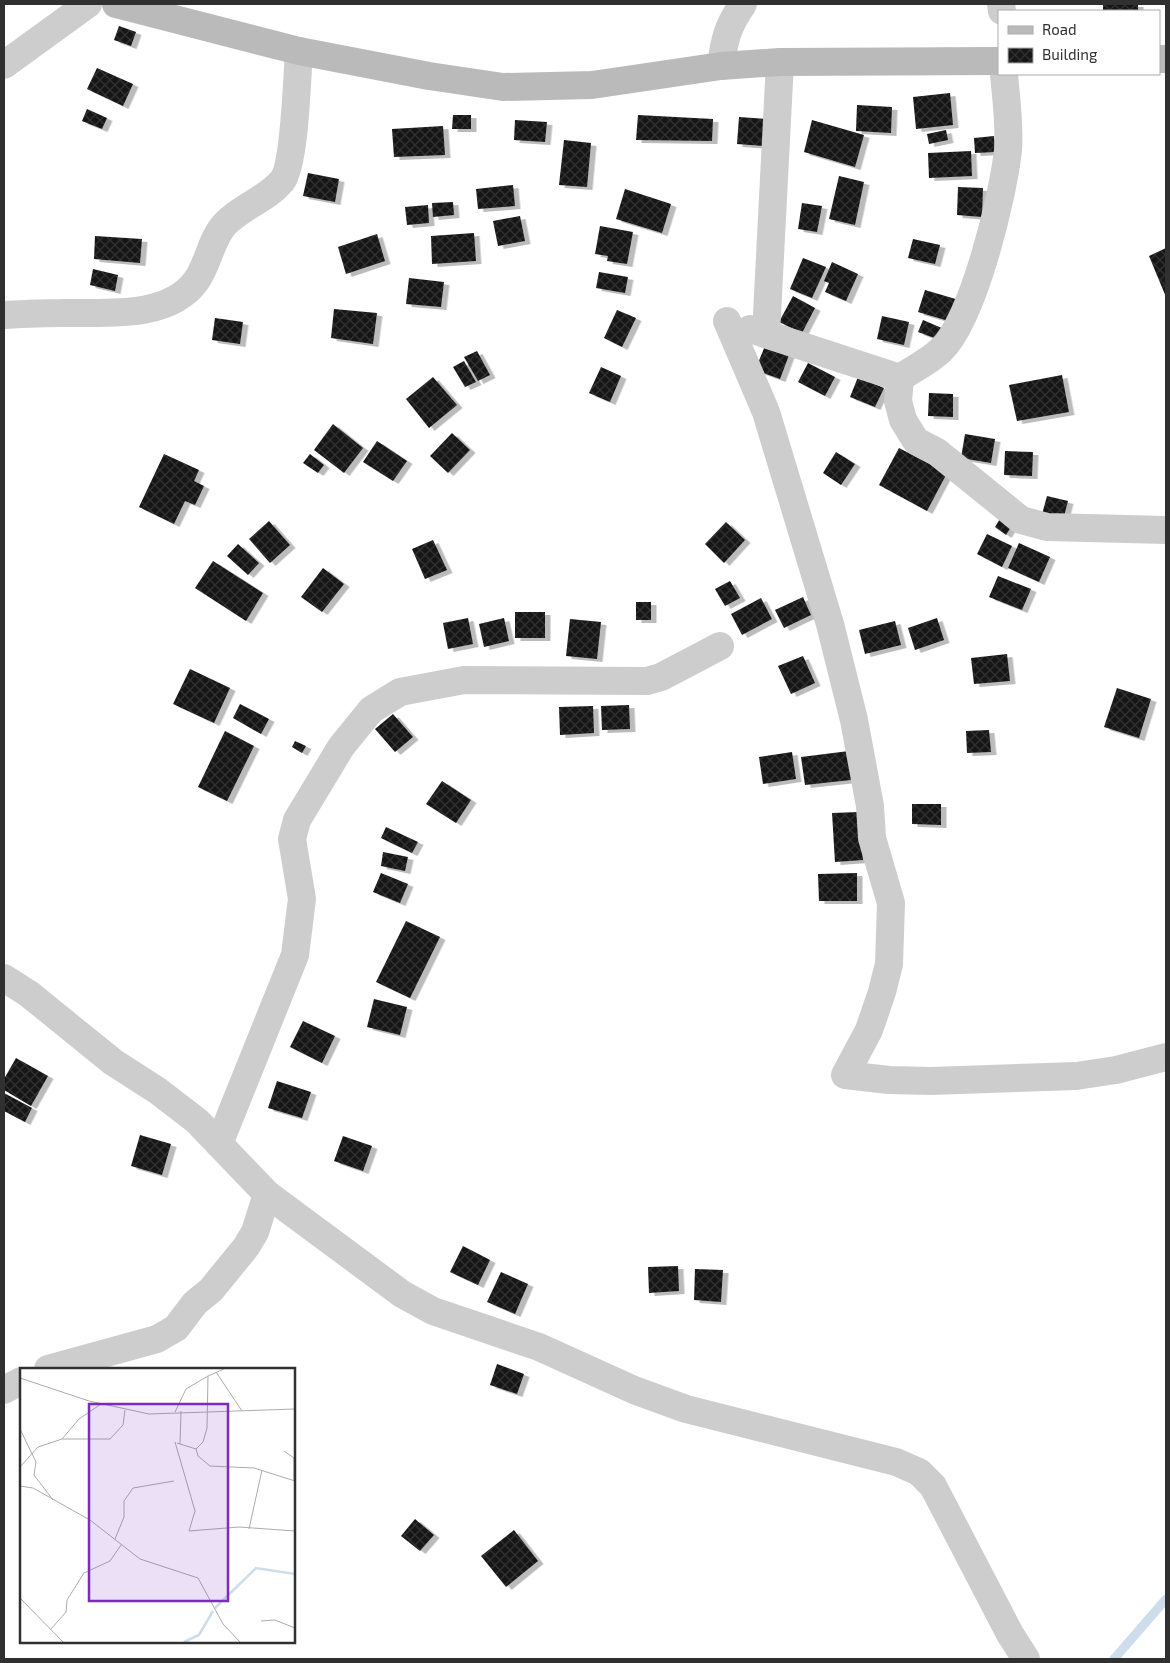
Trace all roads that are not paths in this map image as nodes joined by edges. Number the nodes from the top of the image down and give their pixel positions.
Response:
1 (88, 4) edge
2 (116, 4) edge
3 (743, 4) edge
4 (299, 51) junction
5 (998, 60) edge
6 (780, 62) junction
7 (4, 65) edge
8 (722, 66) junction
9 (1004, 75) edge
10 (4, 315) edge
11 (766, 334) junction
12 (900, 378) junction
13 (1166, 530) edge
14 (720, 646) dead end
15 (4, 978) edge
16 (1166, 1058) edge
17 (219, 1144) junction
18 (267, 1194) junction
19 (52, 1368) edge
20 (20, 1382) edge
21 (4, 1390) edge
22 (1026, 1659) edge

1 - 7 street
2 - 4 street
3 - 8 street
4 - 8 street
4 - 10 street
5 - 6 street
6 - 8 street
6 - 11 street
9 - 12 street
11 - 12 street
11 - 16 street
12 - 13 street
14 - 17 street
15 - 17 street
17 - 18 street
18 - 19 street
18 - 22 street
20 - 21 street

